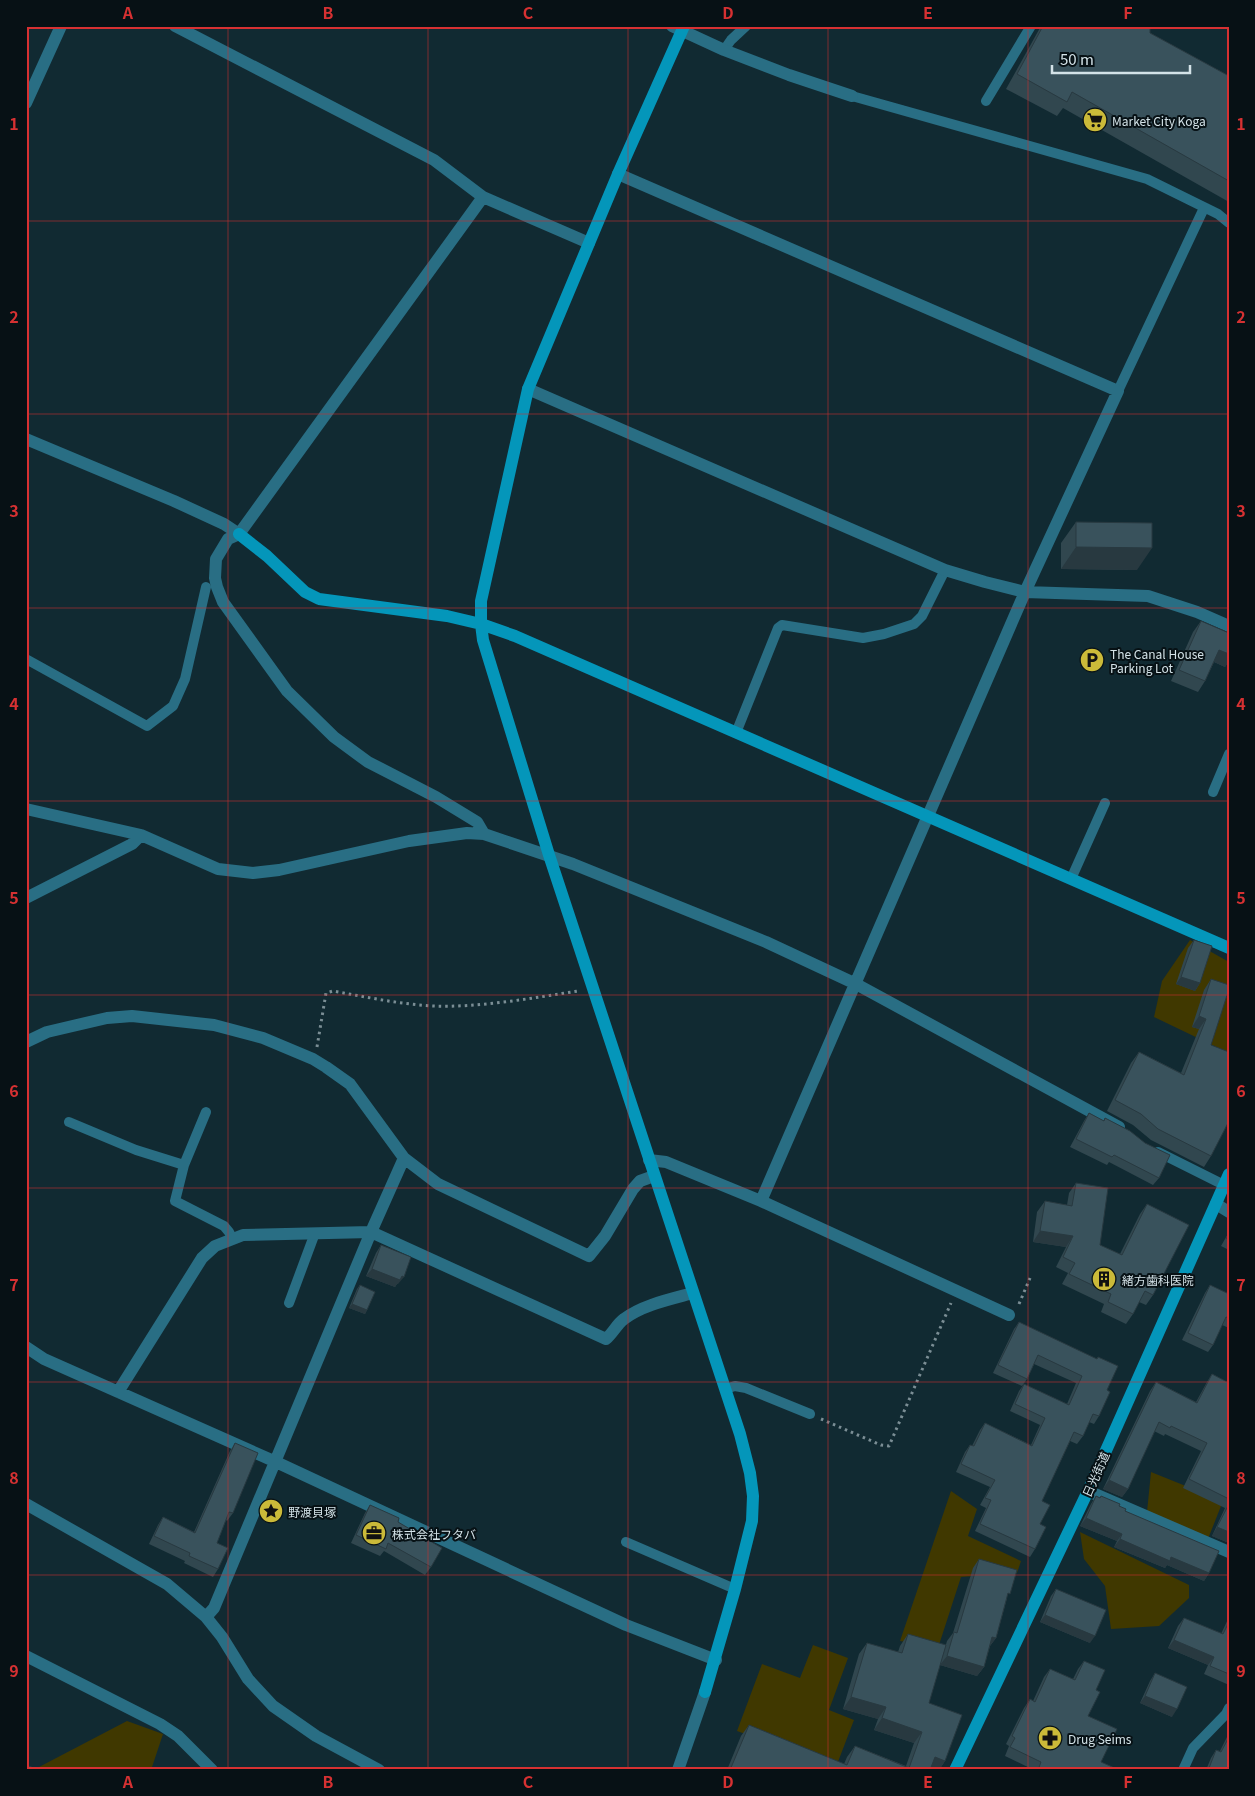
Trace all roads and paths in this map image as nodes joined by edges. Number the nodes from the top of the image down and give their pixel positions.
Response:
1 (61, 26) edge
2 (175, 26) edge
3 (746, 26) edge
4 (1031, 26) edge
5 (679, 28) edge
6 (724, 50) junction
7 (852, 96) joint
8 (986, 101) dead end
9 (26, 103) edge
10 (618, 174) junction
11 (483, 197) junction
12 (1204, 208) junction
13 (1229, 223) edge
14 (589, 243) junction
15 (528, 389) junction
16 (1118, 391) junction
17 (26, 439) edge
18 (239, 534) junction
19 (945, 570) junction
20 (211, 582) junction
21 (1025, 592) junction
22 (481, 624) junction
23 (1229, 626) edge
24 (26, 659) edge
25 (736, 733) junction
26 (1229, 754) edge
27 (1213, 792) dead end
28 (1105, 803) dead end
29 (26, 809) edge
30 (928, 816) junction
31 (484, 834) junction
32 (140, 835) junction
33 (549, 855) junction
34 (1071, 878) junction
35 (26, 898) edge
36 (1229, 948) edge
37 (856, 984) junction
38 (592, 988) junction
39 (26, 1042) edge
40 (313, 1059) junction
41 (206, 1112) dead end
42 (69, 1122) dead end
43 (1129, 1132) edge
44 (1150, 1148) edge
45 (404, 1158) junction
46 (649, 1160) junction
47 (184, 1165) junction
48 (654, 1176) junction
49 (1226, 1179) edge
50 (761, 1201) junction
51 (1216, 1204) junction
52 (1229, 1212) edge
53 (371, 1232) junction
54 (315, 1234) junction
55 (232, 1238) junction
56 (1030, 1278) dead end
57 (956, 1291) junction
58 (693, 1293) junction
59 (289, 1303) dead end
60 (1009, 1315) joint
61 (26, 1348) edge
62 (725, 1389) junction
63 (118, 1392) junction
64 (810, 1414) joint
65 (276, 1462) junction
66 (1088, 1490) junction
67 (26, 1504) edge
68 (626, 1542) dead end
69 (1229, 1552) edge
70 (735, 1589) junction
71 (206, 1617) junction
72 (26, 1656) edge
73 (716, 1660) junction
74 (1229, 1708) edge
75 (212, 1770) edge
76 (379, 1770) edge
77 (678, 1770) edge
78 (955, 1770) edge
79 (1183, 1770) edge

1 - 9 street
2 - 11 street
3 - 6 lane
4 - 8 lane
5 - 6 street
5 - 10 street
6 - 7 street
7 - 12 lane
10 - 14 street
10 - 16 street
11 - 14 street
11 - 18 street
12 - 13 lane
12 - 16 lane
14 - 15 street
15 - 19 street
15 - 22 street
16 - 21 street
17 - 18 street
18 - 20 street
18 - 22 street
19 - 21 street
19 - 25 lane
20 - 24 lane
20 - 31 street
21 - 23 street
21 - 30 street
22 - 25 street
22 - 33 street
25 - 30 street
26 - 27 lane
28 - 34 lane
29 - 32 street
30 - 34 street
30 - 37 street
31 - 32 street
31 - 33 street
32 - 35 street
33 - 37 street
33 - 38 street
34 - 36 street
37 - 43 street
37 - 50 street
38 - 40 path
38 - 46 street
39 - 40 street
40 - 45 street
41 - 47 lane
42 - 47 lane
44 - 49 lane
45 - 48 street
45 - 53 street
46 - 48 street
46 - 50 street
47 - 55 lane
48 - 58 street
49 - 51 street, 日光街道
50 - 57 street
51 - 52 street
51 - 66 street, 日光街道
53 - 54 street
53 - 58 street
53 - 65 street
54 - 55 street
54 - 59 lane
55 - 63 street
56 - 60 path
57 - 60 street
57 - 64 path
58 - 62 street
61 - 63 street
62 - 64 lane
62 - 70 street
63 - 65 street
65 - 71 street
65 - 73 street
66 - 69 street
66 - 78 street, 日光街道
67 - 71 street
68 - 70 lane
70 - 73 street
71 - 76 street
72 - 75 street
73 - 77 street
74 - 79 lane

